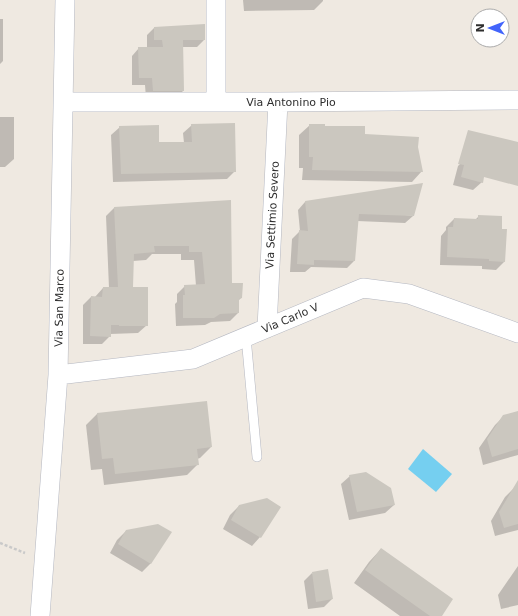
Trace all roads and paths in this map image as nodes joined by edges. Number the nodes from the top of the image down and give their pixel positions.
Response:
1 (64, 0) edge
2 (216, 0) edge
3 (518, 100) edge
4 (64, 102) junction
5 (216, 102) junction
6 (278, 102) junction
7 (267, 328) junction
8 (518, 333) edge
9 (246, 337) junction
10 (58, 375) junction
11 (257, 457) dead end
12 (0, 543) edge
13 (44, 560) junction
14 (40, 616) edge

1 - 4 street, Via San Marco
2 - 5 street
3 - 6 street, Via Antonino Pio
4 - 5 street, Via Antonino Pio
4 - 10 street, Via San Marco
5 - 6 street, Via Antonino Pio
6 - 7 street, Via Settimio Severo
7 - 8 street, Via Carlo V
7 - 9 street, Via Carlo V
9 - 10 street, Via Carlo V
9 - 11 lane
10 - 13 street, Via San Marco
12 - 13 path
13 - 14 street, Via San Marco

